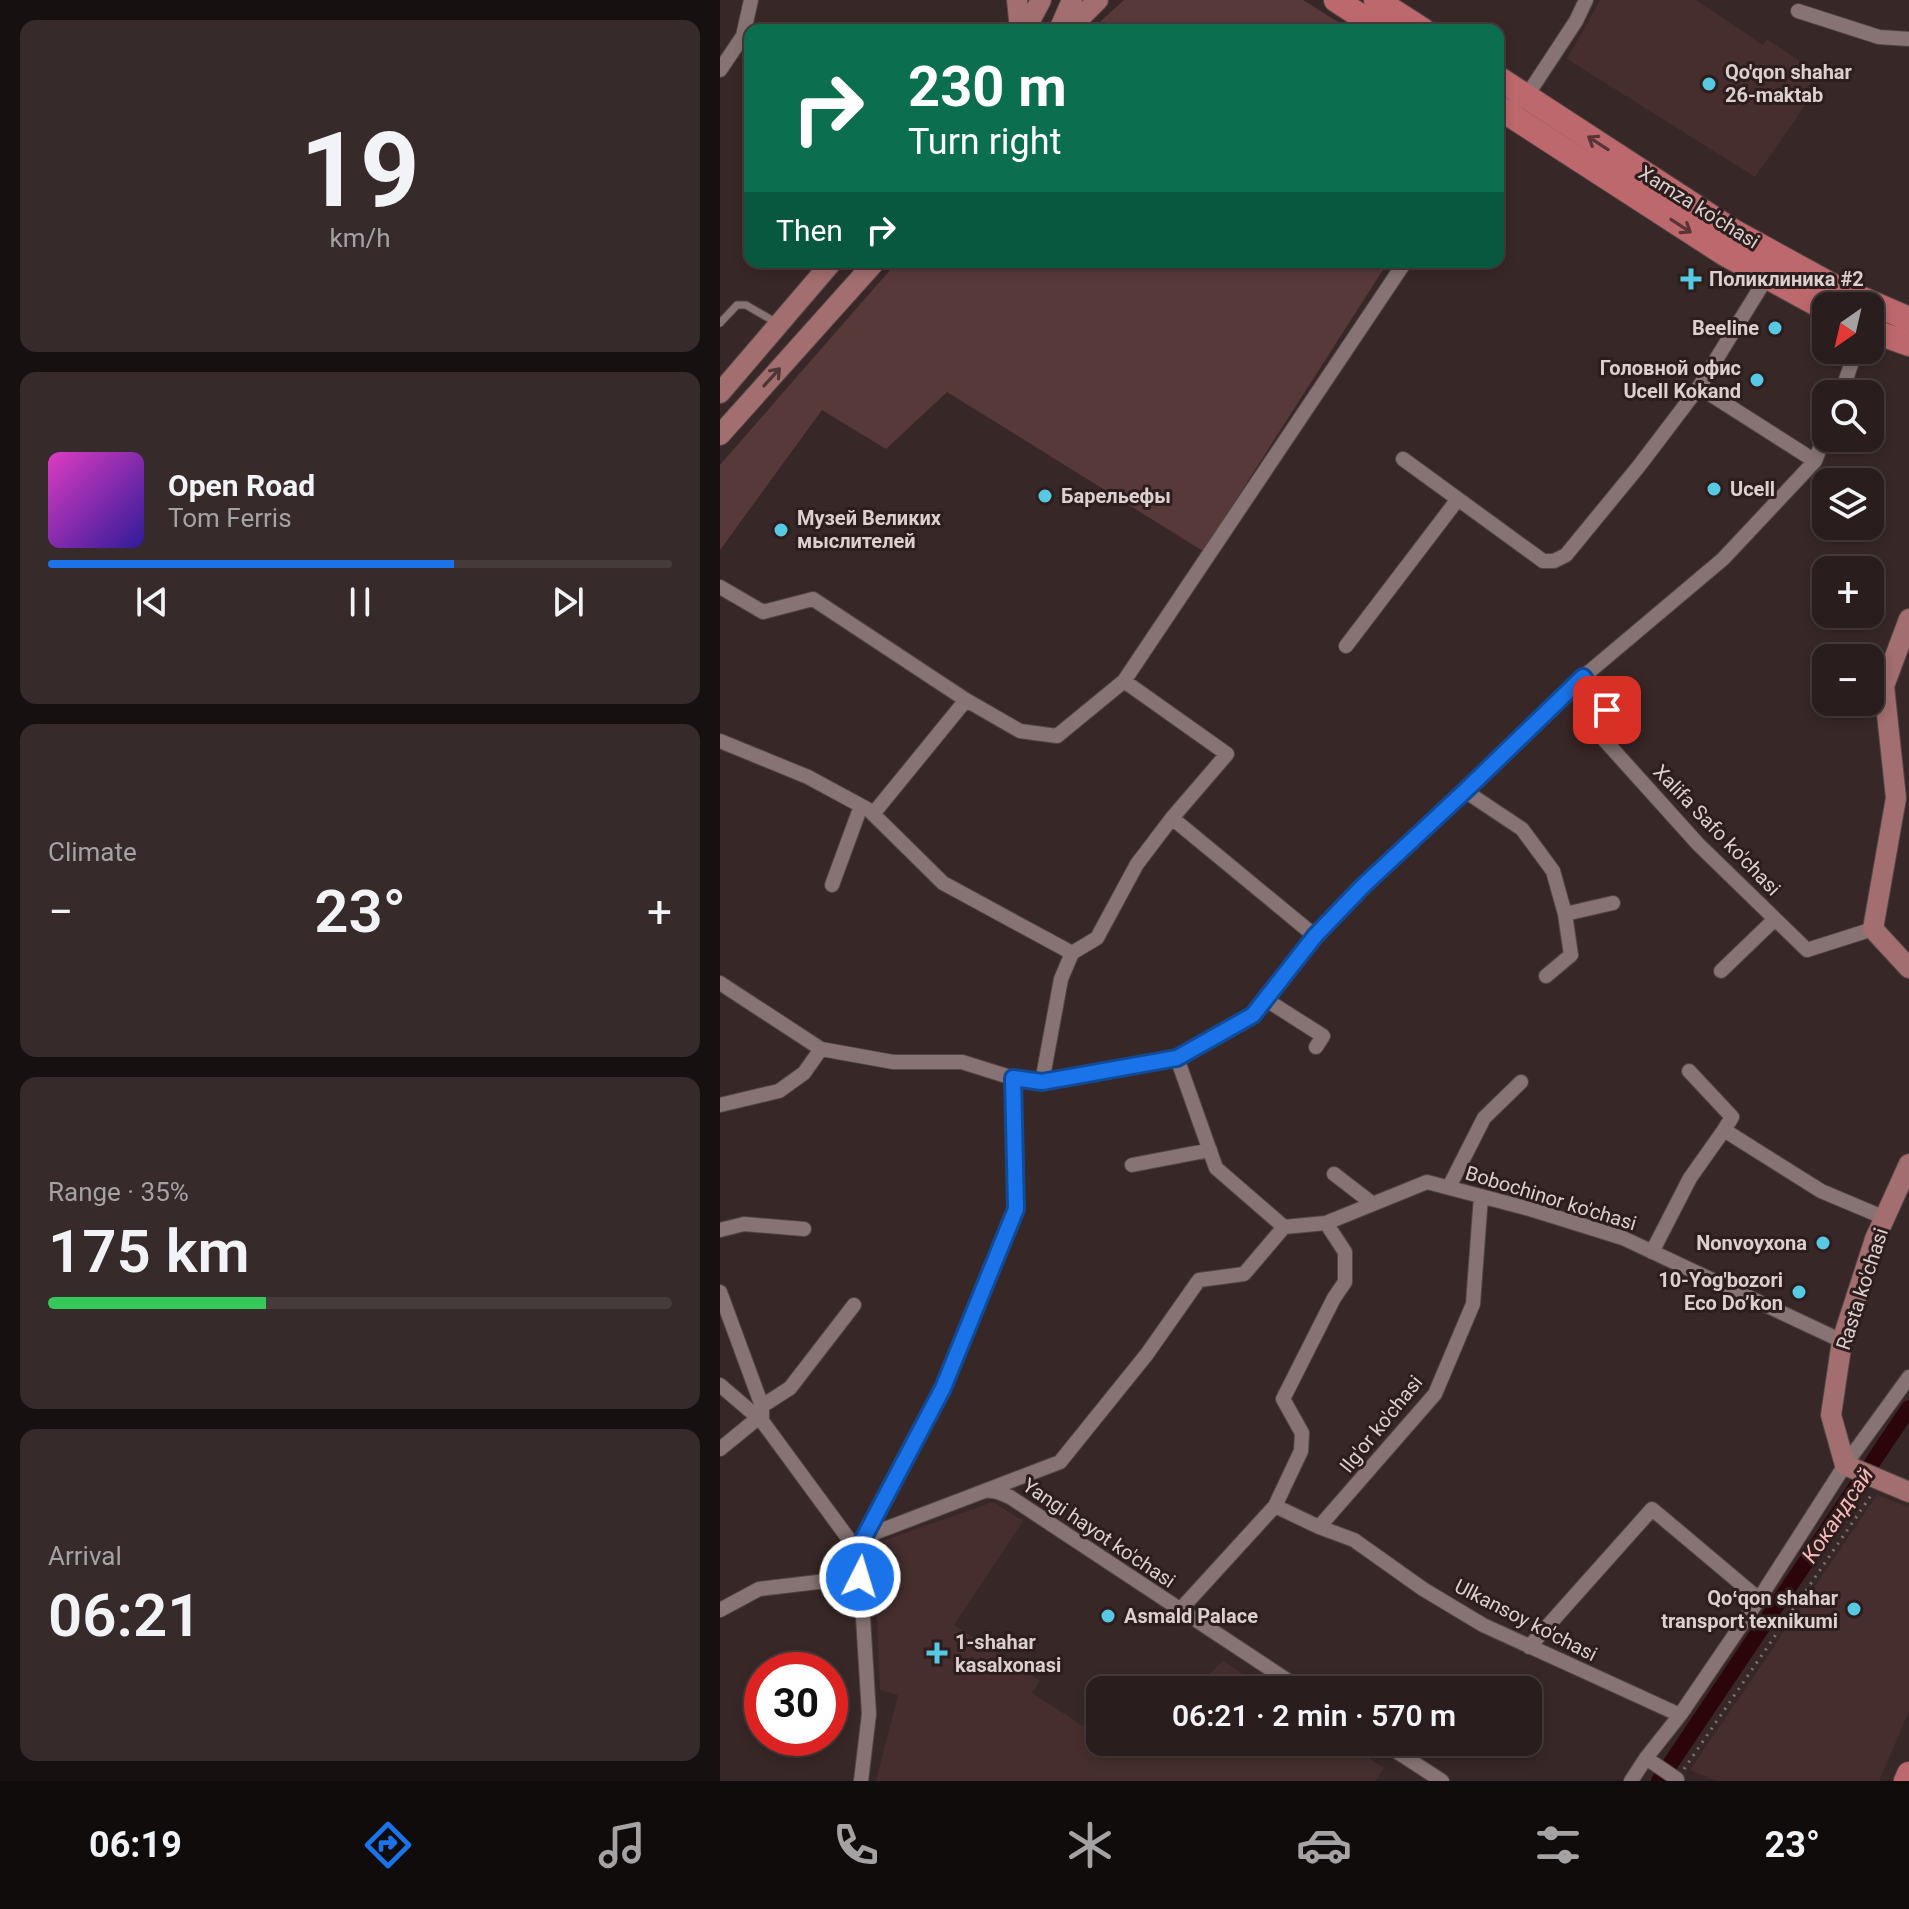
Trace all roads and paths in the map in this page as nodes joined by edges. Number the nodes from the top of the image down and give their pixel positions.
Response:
1 (751, 0) edge
2 (1017, 0) edge
3 (1041, 0) edge
4 (1072, 0) edge
5 (1098, 0) edge
6 (1336, 0) edge
7 (1376, 0) edge
8 (1586, 0) edge
9 (1798, 11) dead end
10 (746, 24) edge
11 (1021, 24) edge
12 (1026, 24) edge
13 (1062, 24) edge
14 (1074, 24) edge
15 (1373, 24) edge
16 (1414, 24) edge
17 (744, 32) edge
18 (1909, 39) edge
19 (720, 70) edge
20 (1504, 82) edge
21 (1526, 97) junction
22 (1504, 111) edge
23 (1504, 116) edge
24 (827, 268) edge
25 (870, 268) edge
26 (1401, 268) edge
27 (1767, 277) junction
28 (1812, 301) edge
29 (1909, 319) edge
30 (720, 323) edge
31 (779, 324) junction
32 (1884, 335) edge
33 (1909, 344) edge
34 (726, 381) edge
35 (1699, 387) junction
36 (720, 435) edge
37 (1818, 452) edge
38 (1403, 459) dead end
39 (1815, 461) junction
40 (1458, 499) junction
41 (720, 587) edge
42 (1909, 619) edge
43 (1346, 646) dead end
44 (1583, 677) junction
45 (1124, 681) junction
46 (966, 700) junction
47 (720, 741) edge
48 (1465, 791) junction
49 (867, 810) junction
50 (1172, 818) junction
51 (832, 885) dead end
52 (1613, 903) dead end
53 (1565, 914) junction
54 (1775, 919) junction
55 (1873, 929) junction
56 (1315, 936) junction
57 (1072, 953) junction
58 (1909, 968) edge
59 (1721, 971) dead end
60 (1546, 976) dead end
61 (720, 983) edge
62 (1265, 999) junction
63 (1316, 1047) dead end
64 (821, 1049) junction
65 (1177, 1058) junction
66 (1689, 1071) dead end
67 (1013, 1078) junction
68 (1042, 1082) junction
69 (1521, 1082) dead end
70 (720, 1105) edge
71 (1724, 1130) junction
72 (1210, 1150) junction
73 (1909, 1164) edge
74 (1132, 1165) dead end
75 (1334, 1174) dead end
76 (1449, 1187) junction
77 (1481, 1196) junction
78 (1373, 1204) junction
79 (1885, 1218) junction
80 (1326, 1223) junction
81 (1284, 1227) junction
82 (804, 1229) dead end
83 (720, 1230) edge
84 (1652, 1252) junction
85 (720, 1292) edge
86 (854, 1305) dead end
87 (1842, 1341) junction
88 (1909, 1377) edge
89 (720, 1385) edge
90 (761, 1415) junction
91 (720, 1449) edge
92 (1845, 1465) junction
93 (1881, 1481) junction
94 (987, 1490) junction
95 (1909, 1492) edge
96 (1275, 1506) junction
97 (1319, 1527) junction
98 (861, 1546) junction
99 (860, 1577) junction
100 (1759, 1599) junction
101 (720, 1610) edge
102 (1180, 1610) junction
103 (1529, 1647) junction
104 (1281, 1676) edge
105 (1680, 1715) junction
106 (1404, 1756) edge
107 (1646, 1758) junction
108 (1909, 1774) edge
109 (1676, 1780) edge
110 (861, 1781) edge
111 (1442, 1781) edge
112 (1631, 1781) edge
113 (1906, 1781) edge

1 - 10 street
2 - 11 street
3 - 12 street
4 - 13 street
5 - 14 street
6 - 15 main road
7 - 16 main road
8 - 21 street
9 - 18 street
17 - 19 street
20 - 21 main road, Xamza ko'chasi
21 - 22 street
29 -> 21 main road, Xamza ko'chasi
23 -> 27 main road, Xamza ko'chasi
24 - 31 street
36 -> 25 street
26 - 45 street
27 - 28 main road, Xamza ko'chasi
27 - 35 street
30 - 31 lane
31 - 34 street
32 - 33 main road
35 - 39 street
35 - 40 street
37 - 39 street
38 - 40 street
39 - 44 street
40 - 43 street
41 - 46 street
42 - 55 street
44 - 48 street
44 - 54 street, Xalifa Safo ko'chasi
45 - 46 street
45 - 50 street
46 - 49 street
47 - 49 street
48 - 53 street
48 - 56 street
49 - 51 street
49 - 57 street
50 - 56 street
50 - 57 street
52 - 53 street
53 - 60 street
54 - 55 street, Xalifa Safo ko'chasi
54 - 59 street
55 - 58 street
56 - 62 street
57 - 68 street
61 - 64 street
62 - 63 street
62 - 65 street
64 - 67 street
64 - 70 street
65 - 68 street
65 - 72 street
66 - 71 street
67 - 68 street
67 - 98 street
69 - 76 street
71 - 79 street
71 - 84 street
72 - 74 street
72 - 81 street
73 - 79 street, Rasta ko'chasi
75 - 78 street
76 - 77 street, Bobochinor ko'chasi
76 - 78 street, Bobochinor ko'chasi
77 - 84 street, Bobochinor ko'chasi
77 - 97 street, Ilg'or ko'chasi
78 - 80 street, Bobochinor ko'chasi
79 - 87 street, Rasta ko'chasi
80 - 81 street, Bobochinor ko'chasi
80 - 96 street
81 - 94 street
82 - 83 street
84 - 87 street, Bobochinor ko'chasi
85 - 90 street
86 - 90 street
87 - 92 street, Rasta ko'chasi
88 - 92 street
89 - 90 street
90 - 91 street
90 - 98 street
92 - 93 street
92 - 100 street
93 - 95 street
93 - 109 path
94 - 98 street
94 - 102 street, Yangi hayot ko'chasi
96 - 97 street, Ulkansoy ko'chasi
96 - 102 street
97 - 103 street, Ulkansoy ko'chasi
98 - 99 street
99 - 101 street
99 - 110 street
100 - 103 street
100 - 105 street
102 - 104 street, Yangi hayot ko'chasi
103 - 105 street, Ulkansoy ko'chasi
105 - 107 street
106 - 111 street
107 - 109 street
107 - 112 street
108 - 113 main road

